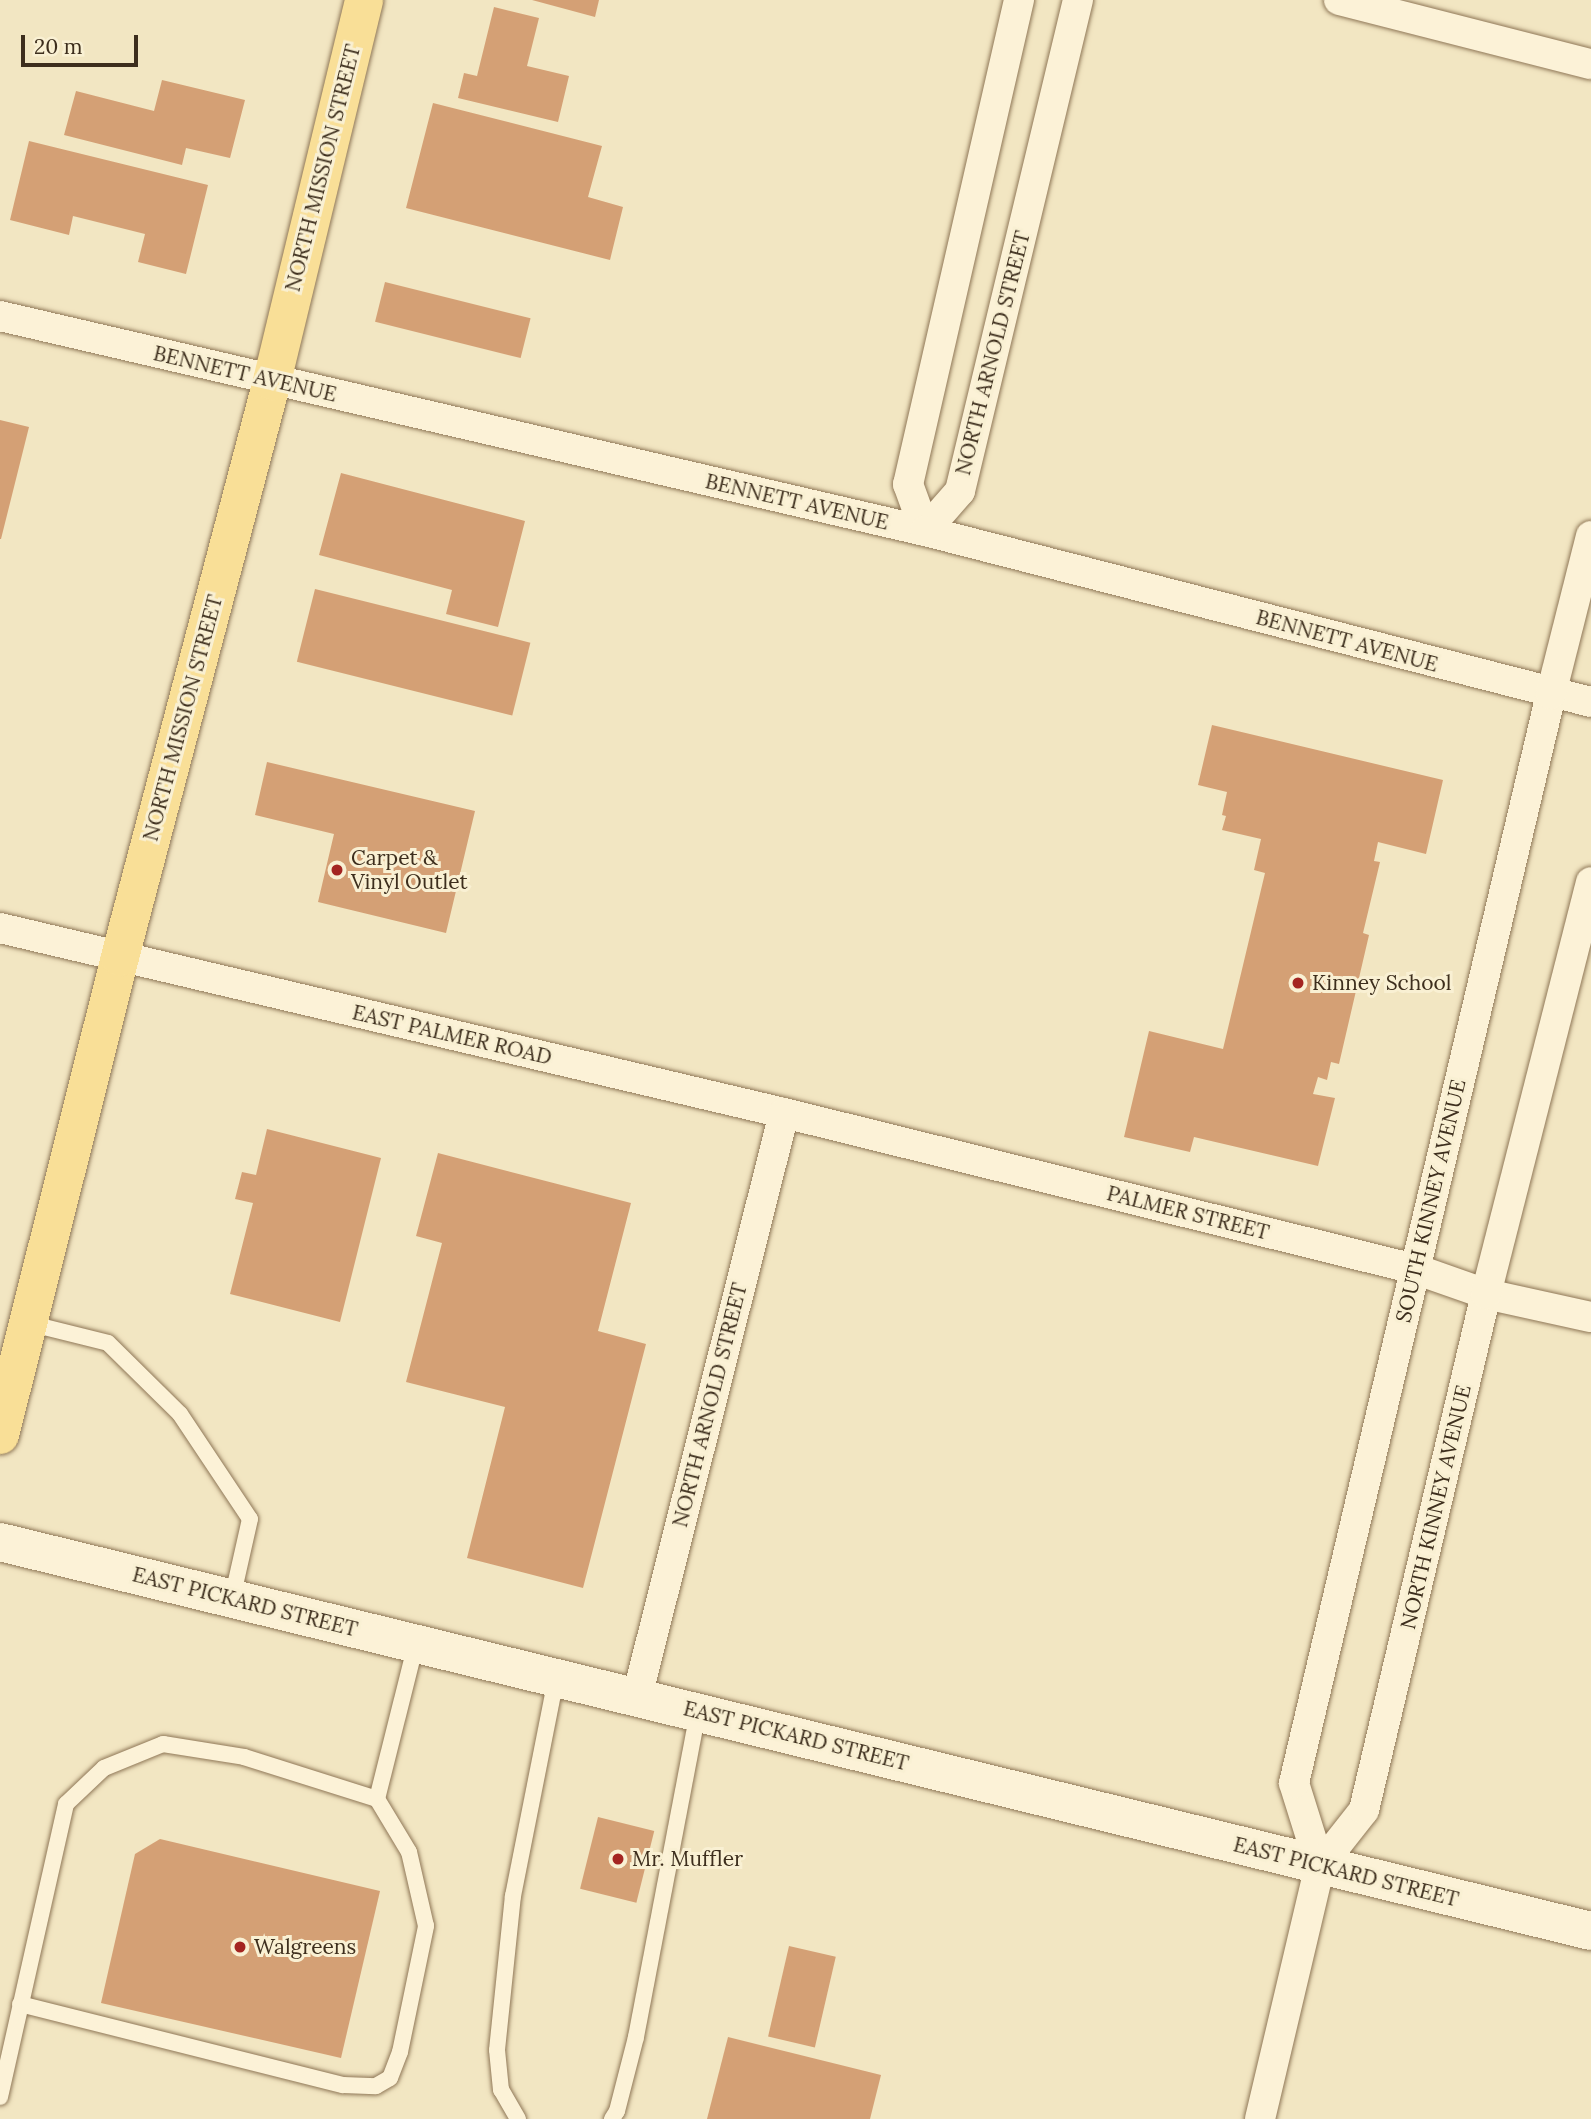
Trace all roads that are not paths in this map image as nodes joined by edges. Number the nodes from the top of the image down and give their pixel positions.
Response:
1 (364, 0) edge
2 (1019, 0) edge
3 (1078, 0) edge
4 (1339, 0) edge
5 (1591, 64) edge
6 (0, 316) edge
7 (272, 381) junction
8 (926, 531) junction
9 (1591, 536) edge
10 (1550, 694) junction
11 (1591, 702) edge
12 (1591, 882) edge
13 (0, 928) edge
14 (120, 957) junction
15 (784, 1112) junction
16 (1415, 1269) junction
17 (1486, 1294) junction
18 (1591, 1317) edge
19 (28, 1324) junction
20 (0, 1435) edge
21 (0, 1542) edge
22 (232, 1599) junction
23 (416, 1644) junction
24 (556, 1678) junction
25 (637, 1697) junction
26 (698, 1712) junction
27 (377, 1799) junction
28 (1320, 1866) junction
29 (1591, 1931) edge
30 (20, 2004) junction
31 (0, 2096) edge
32 (519, 2119) edge
33 (612, 2119) edge
34 (1260, 2119) edge

1 - 7 main road, NORTH MISSION STREET
2 - 8 street
3 - 8 street, NORTH ARNOLD STREET
4 - 5 street
6 - 7 street, BENNETT AVENUE
7 - 8 street, BENNETT AVENUE
7 - 14 main road, NORTH MISSION STREET
8 - 10 street, BENNETT AVENUE
9 - 10 street, SOUTH KINNEY AVENUE
10 - 11 street, BENNETT AVENUE
10 - 16 street, SOUTH KINNEY AVENUE
12 - 17 street, NORTH KINNEY AVENUE
13 - 14 street, EAST PALMER ROAD
14 - 15 street, EAST PALMER ROAD
14 - 19 main road, NORTH MISSION STREET
15 - 16 street, PALMER STREET
15 - 25 street, NORTH ARNOLD STREET
16 - 17 street, PALMER STREET
16 - 28 street, SOUTH KINNEY AVENUE
17 - 18 street, PALMER STREET
17 - 28 street, NORTH KINNEY AVENUE
19 - 20 main road, NORTH MISSION STREET
19 - 22 lane
21 - 22 main road, EAST PICKARD STREET
22 - 23 main road, EAST PICKARD STREET
23 - 24 main road, EAST PICKARD STREET
23 - 27 lane
24 - 25 main road, EAST PICKARD STREET
24 - 32 lane
25 - 26 main road, EAST PICKARD STREET
26 - 28 main road, EAST PICKARD STREET
26 - 33 lane
27 - 30 lane
27 - 30 lane
28 - 29 main road, EAST PICKARD STREET
28 - 34 street, NORTH KINNEY AVENUE
30 - 31 lane

